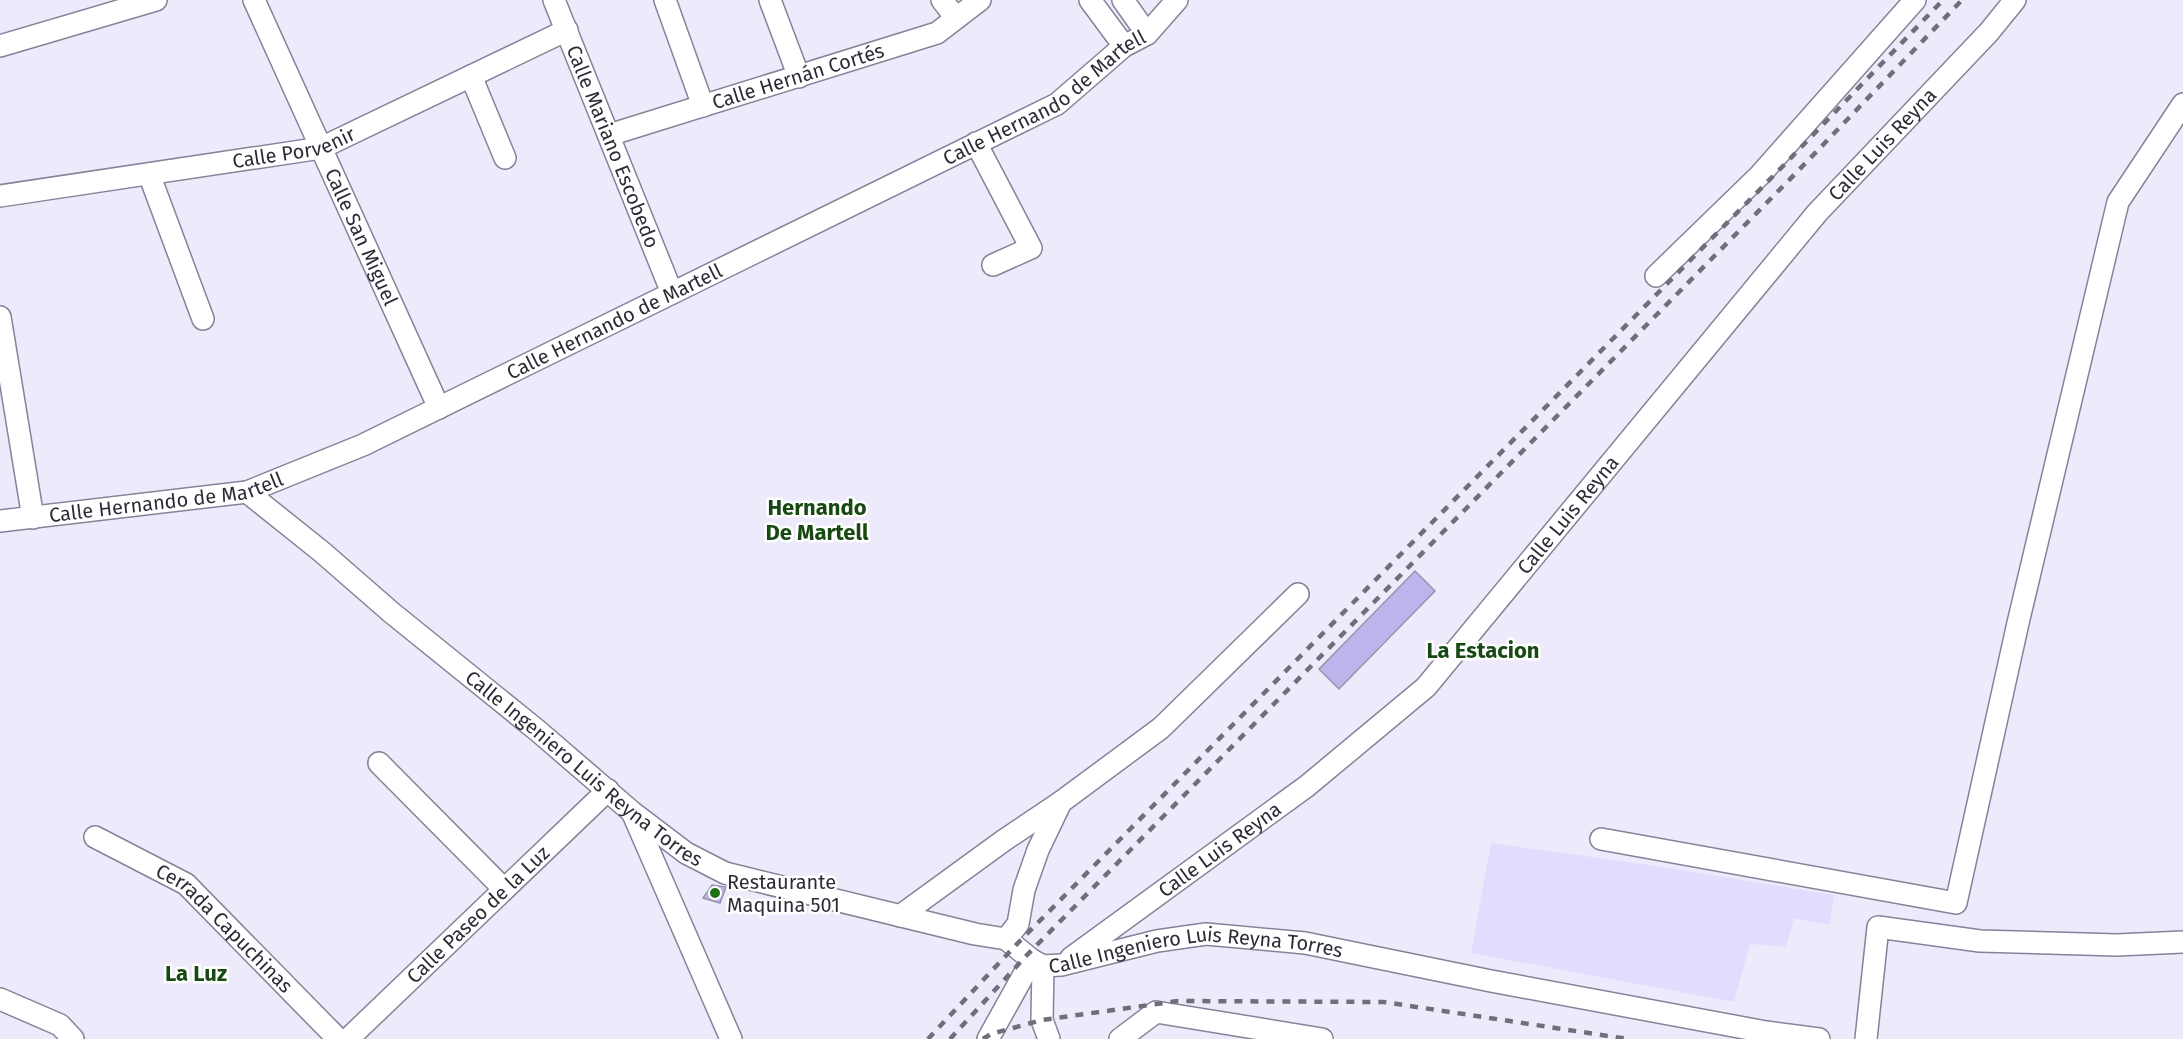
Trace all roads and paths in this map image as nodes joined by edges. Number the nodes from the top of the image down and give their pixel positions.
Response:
1 (156, 0) edge
2 (255, 0) edge
3 (554, 0) edge
4 (665, 0) edge
5 (770, 0) edge
6 (942, 0) edge
7 (980, 0) edge
8 (1090, 0) edge
9 (1123, 0) edge
10 (1177, 0) edge
11 (1916, 0) edge
12 (2015, 0) edge
13 (956, 18) junction
14 (567, 30) junction
15 (1147, 34) junction
16 (0, 46) edge
17 (1124, 46) junction
18 (471, 76) junction
19 (799, 77) junction
20 (2183, 104) edge
21 (703, 106) junction
22 (609, 135) junction
23 (976, 143) junction
24 (321, 148) junction
25 (505, 158) dead end
26 (148, 174) junction
27 (0, 196) edge
28 (993, 265) dead end
29 (1656, 276) dead end
30 (672, 293) junction
31 (0, 317) edge
32 (203, 318) dead end
33 (439, 408) junction
34 (247, 492) junction
35 (33, 518) junction
36 (0, 521) edge
37 (1299, 594) dead end
38 (379, 763) dead end
39 (608, 790) junction
40 (1061, 802) junction
41 (632, 812) junction
42 (95, 837) dead end
43 (1601, 839) dead end
44 (504, 889) junction
45 (900, 916) junction
46 (1006, 939) junction
47 (2183, 942) edge
48 (1045, 964) junction
49 (0, 999) edge
50 (1764, 1036) edge
51 (73, 1039) edge
52 (338, 1039) edge
53 (348, 1039) edge
54 (730, 1039) edge
55 (988, 1039) edge
56 (1049, 1039) edge
57 (1120, 1039) edge
58 (1322, 1039) edge
59 (1819, 1039) edge
60 (1866, 1039) edge

1 - 16 street
2 - 24 street, Calle San Miguel
3 - 14 street, Calle Mariano Escobedo
4 - 21 street
5 - 19 street
6 - 13 street
7 - 13 street, Calle Hernán Cortés
8 - 17 street
9 - 15 street
10 - 15 street, Calle Hernando de Martell
11 - 29 street
12 - 48 street, Calle Luis Reyna
13 - 19 street, Calle Hernán Cortés
14 - 18 street, Calle Porvenir
14 - 22 street, Calle Mariano Escobedo
15 - 17 street, Calle Hernando de Martell
17 - 23 street, Calle Hernando de Martell
18 - 24 street, Calle Porvenir
18 - 25 street
19 - 21 street, Calle Hernán Cortés
20 - 43 street
21 - 22 street, Calle Hernán Cortés
22 - 30 street, Calle Mariano Escobedo
23 - 28 street
23 - 30 street, Calle Hernando de Martell
24 - 26 street, Calle Porvenir
24 - 33 street, Calle San Miguel
26 - 27 street, Calle Porvenir
26 - 32 street
30 - 33 street, Calle Hernando de Martell
31 - 35 street
33 - 34 street, Calle Hernando de Martell
34 - 35 street, Calle Hernando de Martell
34 - 39 street, Calle Ingeniero Luis Reyna Torres
35 - 36 street, Calle Hernando de Martell
37 - 40 street
38 - 44 street
39 - 41 street, Calle Ingeniero Luis Reyna Torres
39 - 44 street, Calle Paseo de la Luz
40 - 45 street
40 - 46 street
41 - 45 street, Calle Ingeniero Luis Reyna Torres
41 - 54 street
42 - 52 street, Cerrada Capuchinas
44 - 53 street, Calle Paseo de la Luz
45 - 46 street, Calle Ingeniero Luis Reyna Torres
46 - 48 street, Calle Ingeniero Luis Reyna Torres
47 - 60 street
48 - 50 street, Calle Ingeniero Luis Reyna Torres
48 - 55 street, Calle Luis Reyna
48 - 56 street
49 - 51 street
50 - 59 street, Calle Ingeniero Luis Reyna Torres
57 - 58 street

